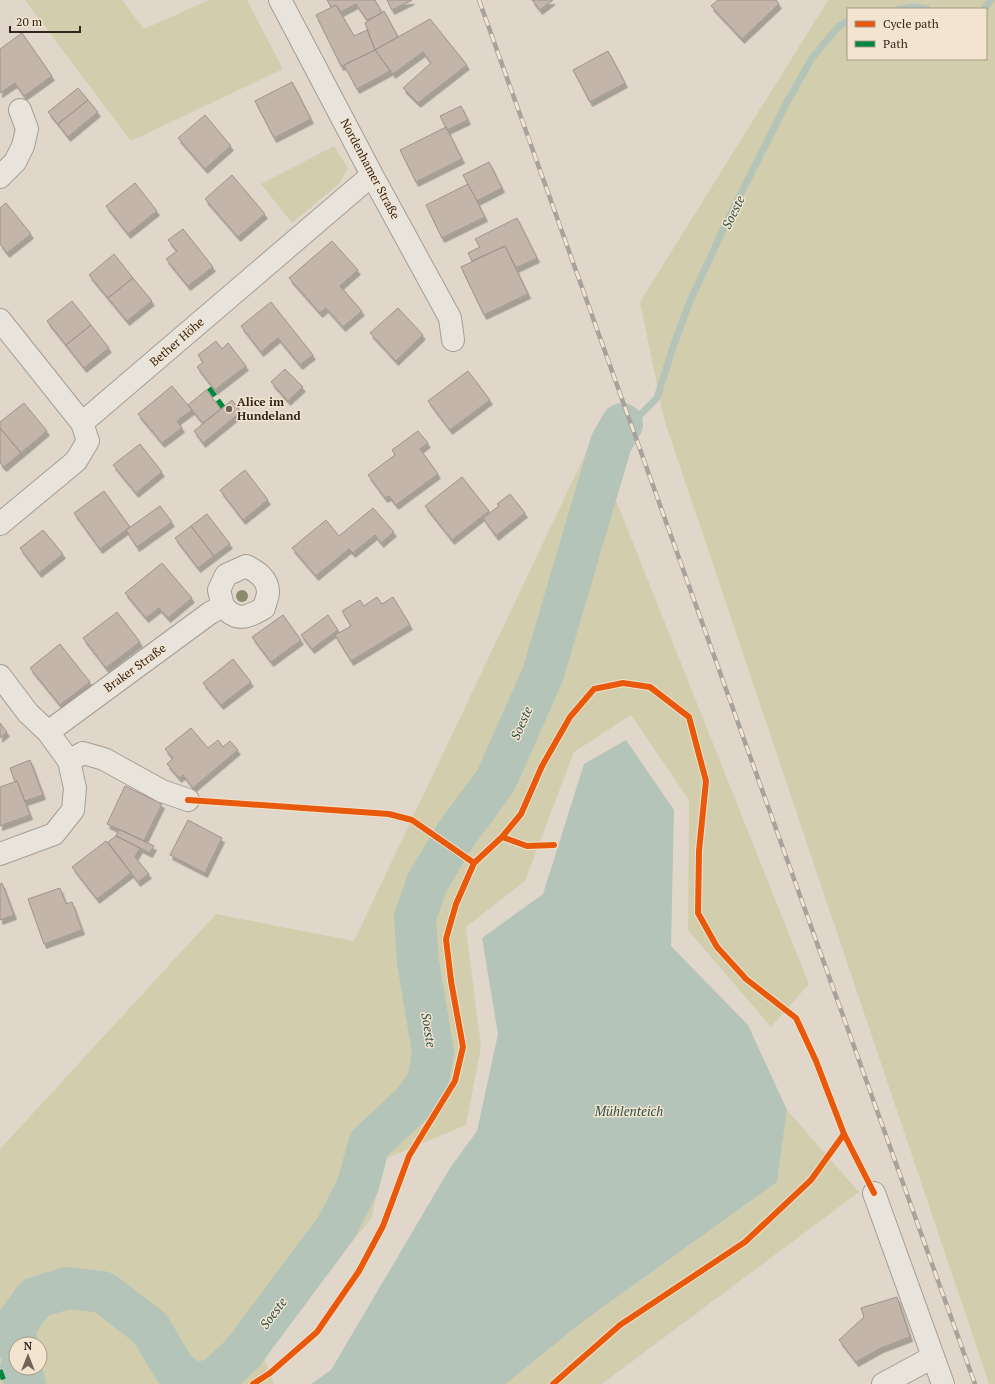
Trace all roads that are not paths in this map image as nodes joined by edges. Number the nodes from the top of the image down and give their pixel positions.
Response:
1 (280, 0) edge
2 (20, 110) dead end
3 (372, 175) junction
4 (0, 177) edge
5 (0, 320) edge
6 (453, 340) dead end
7 (82, 423) junction
8 (0, 524) edge
9 (223, 606) dead end
10 (0, 676) edge
11 (48, 732) junction
12 (69, 761) junction
13 (188, 800) dead end
14 (0, 854) edge
15 (874, 1193) dead end
16 (933, 1357) junction
17 (883, 1384) edge
18 (943, 1384) edge

1 - 3 street, Nordenhamer Straße
2 - 4 street
3 - 6 street, Nordenhamer Straße
3 - 7 street, Bether Höhe
5 - 7 street
7 - 8 street
9 - 11 street, Braker Straße
10 - 11 street
11 - 12 street
12 - 13 street
12 - 14 street
15 - 16 street
16 - 17 street
16 - 18 street

